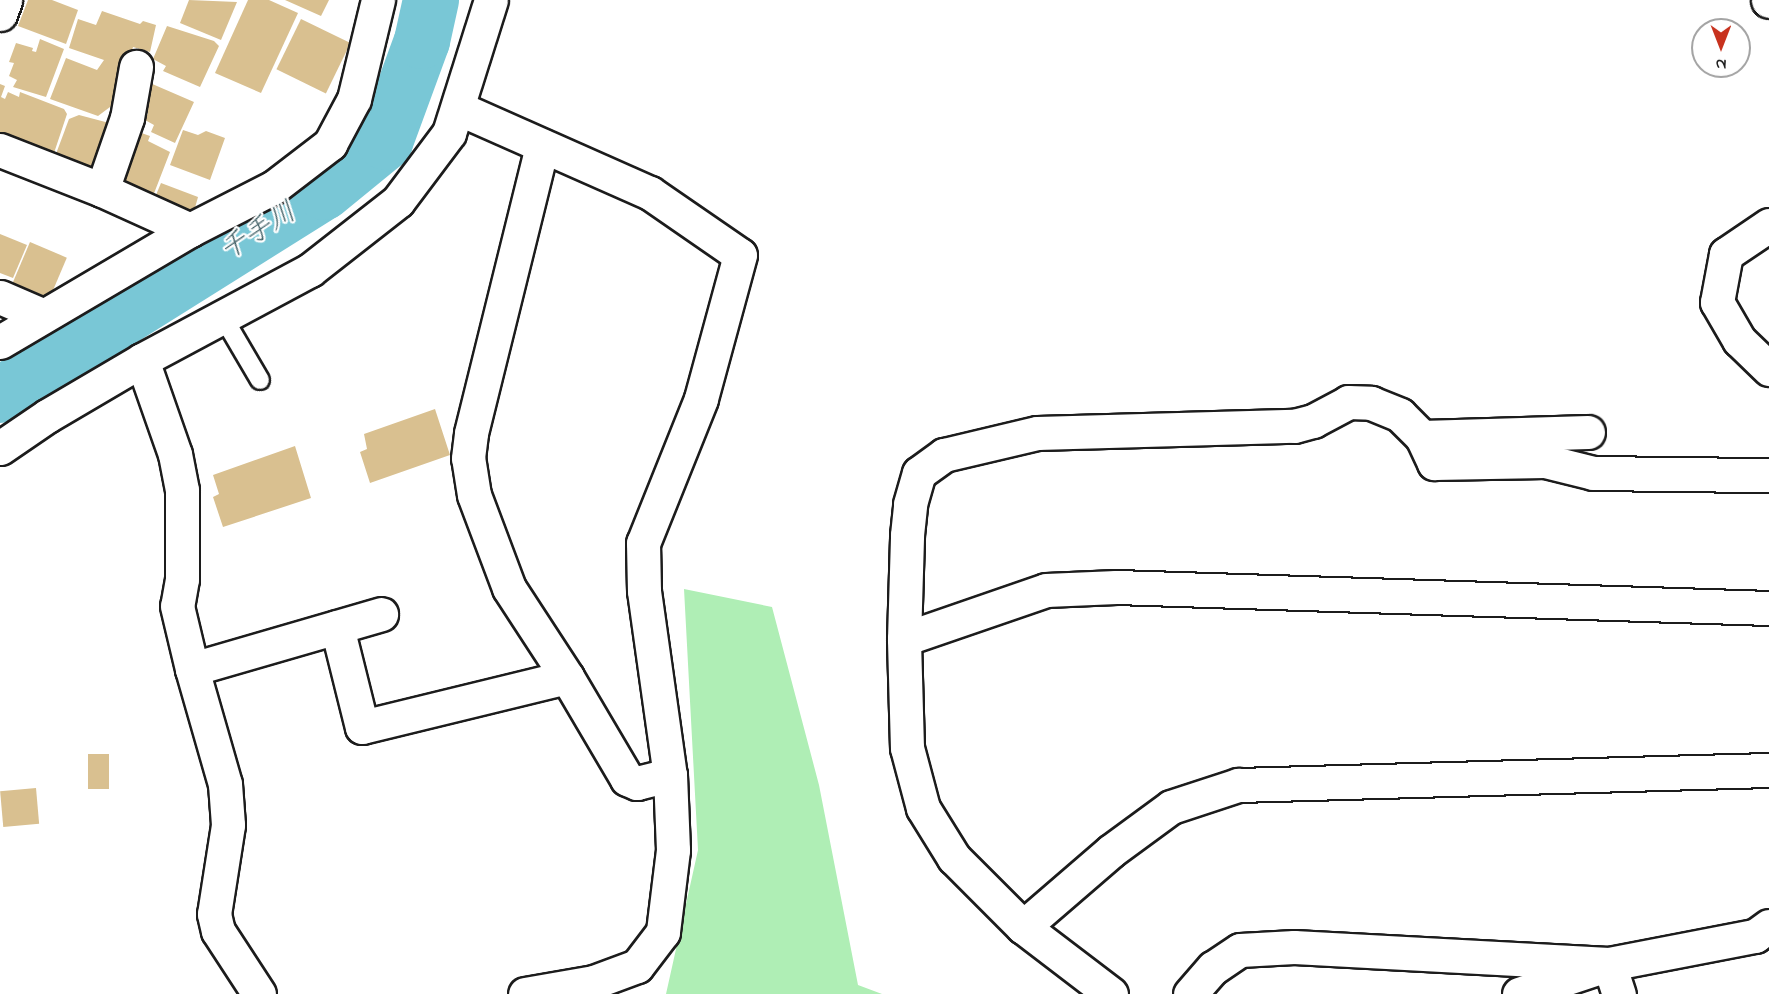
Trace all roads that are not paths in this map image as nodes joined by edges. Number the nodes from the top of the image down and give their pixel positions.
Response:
1 (6, 0) edge
2 (378, 0) edge
3 (491, 0) edge
4 (0, 14) edge
5 (136, 67) dead end
6 (458, 108) junction
7 (542, 146) junction
8 (0, 150) edge
9 (102, 190) junction
10 (1769, 225) edge
11 (190, 230) junction
12 (0, 297) edge
13 (42, 315) junction
14 (223, 317) junction
15 (0, 342) edge
16 (142, 360) junction
17 (1769, 369) edge
18 (260, 381) dead end
19 (1588, 432) dead end
20 (1422, 437) junction
21 (0, 448) edge
22 (1769, 475) edge
23 (1769, 608) edge
24 (381, 614) dead end
25 (337, 627) junction
26 (904, 639) junction
27 (192, 669) junction
28 (567, 677) junction
29 (1769, 770) edge
30 (670, 775) junction
31 (1769, 926) edge
32 (1023, 927) junction
33 (1614, 979) edge
34 (529, 993) edge
35 (259, 994) edge
36 (1111, 994) edge
37 (1190, 994) edge
38 (1519, 994) edge

1 - 4 street
2 - 11 street
3 - 6 street
5 - 9 street
6 - 7 street
6 - 14 street
7 - 28 street
7 - 30 street
8 - 9 street
9 - 11 street
10 - 17 street
11 - 13 street
12 - 13 street
13 - 15 street
14 - 16 street
14 - 18 lane
16 - 21 street
16 - 27 street
19 - 20 street
20 - 22 street
20 - 26 street
23 - 26 street
24 - 25 street
25 - 27 street
25 - 28 street
26 - 32 street
27 - 35 street
28 - 30 street
29 - 32 street
30 - 34 street
31 - 33 street
32 - 36 street
33 - 37 street
33 - 38 street

